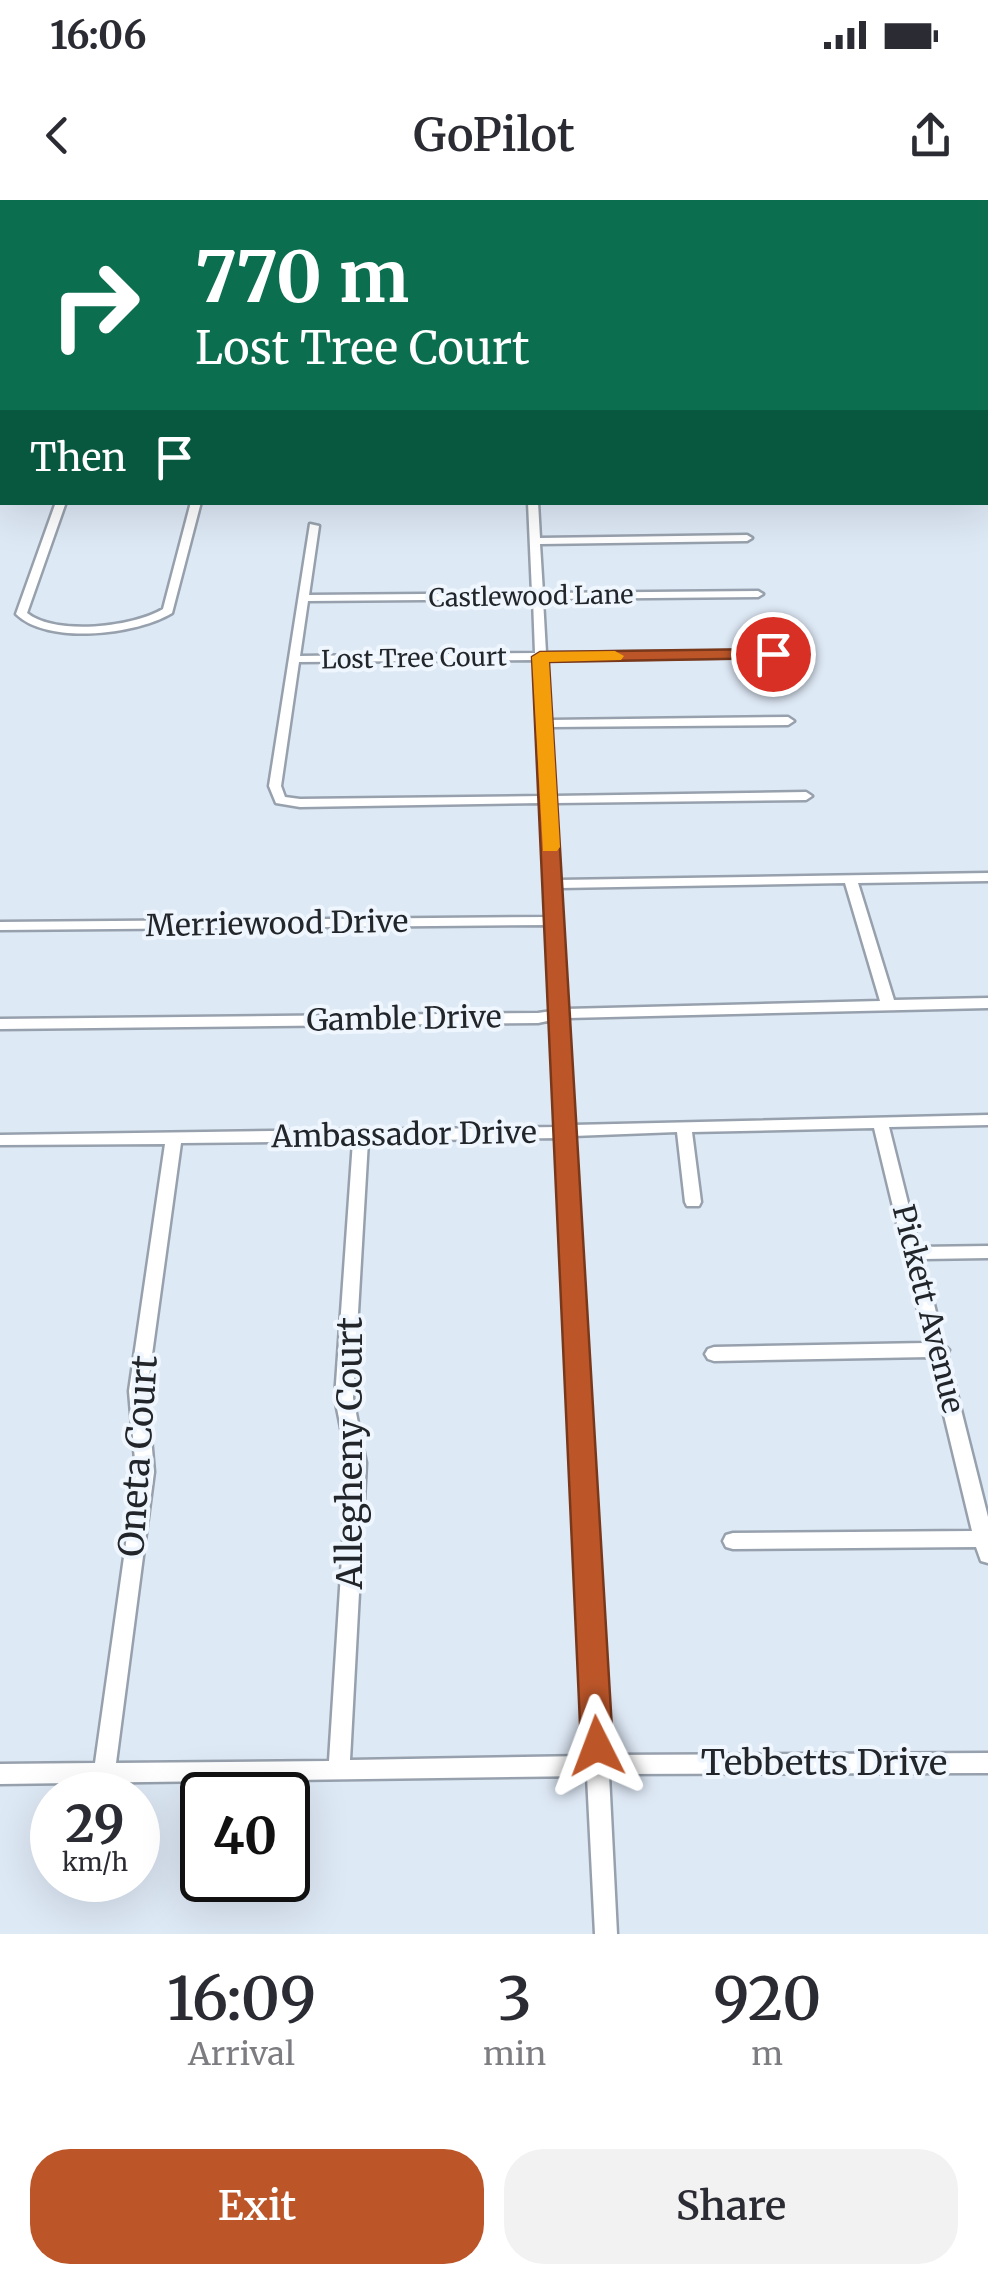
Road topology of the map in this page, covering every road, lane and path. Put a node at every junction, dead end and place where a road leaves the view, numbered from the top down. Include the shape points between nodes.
1 (61, 505) edge
2 (195, 505) edge
3 (532, 505) edge
4 (314, 526) dead end
5 (746, 538) dead end
6 (535, 541) junction
7 (758, 594) dead end
8 (537, 597) junction
9 (303, 598) junction
10 (773, 654) dead end
11 (540, 657) junction
12 (294, 660) junction
13 (788, 720) dead end
14 (544, 724) junction
15 (412, 785) dead end
16 (806, 796) dead end
17 (548, 799) junction
18 (413, 801) junction
19 (988, 877) edge
20 (850, 880) junction
21 (552, 884) junction
22 (554, 921) junction
23 (0, 926) edge
24 (988, 1003) edge
25 (889, 1006) junction
26 (559, 1014) junction
27 (0, 1024) edge
28 (988, 1120) edge
29 (880, 1122) junction
30 (684, 1127) junction
31 (566, 1132) junction
32 (361, 1136) junction
33 (174, 1138) junction
34 (0, 1140) edge
35 (692, 1202) dead end
36 (988, 1252) edge
37 (915, 1253) junction
38 (940, 1350) junction
39 (714, 1354) dead end
40 (733, 1541) dead end
41 (986, 1547) edge
42 (988, 1763) edge
43 (598, 1765) junction
44 (339, 1770) junction
45 (104, 1772) edge
46 (160, 1773) edge
47 (0, 1774) edge
48 (30, 1774) edge
49 (606, 1934) edge

1 - 2 street via 21,614 39,626 89,628 131,627 168,611
3 - 6 street
4 - 9 street
5 - 6 street
6 - 8 street
7 - 8 street, Castlewood Lane
8 - 9 street, Castlewood Lane
8 - 11 street
9 - 12 street
10 - 11 street, Lost Tree Court
11 - 12 street, Lost Tree Court
11 - 14 street
12 - 18 street via 275,786 280,800
13 - 14 street
14 - 17 street
15 - 18 street
16 - 17 street
17 - 18 street
17 - 21 street
19 - 20 street
20 - 21 street
20 - 25 street
21 - 22 street
22 - 23 street, Merriewood Drive
22 - 26 street
24 - 25 street, Gamble Drive
25 - 26 street, Gamble Drive
26 - 27 street, Gamble Drive
26 - 31 street
28 - 29 street, Ambassador Drive
29 - 30 street, Ambassador Drive
29 - 37 street, Pickett Avenue
30 - 31 street, Ambassador Drive
30 - 35 street
31 - 32 street, Ambassador Drive
31 - 43 street
32 - 33 street, Ambassador Drive
32 - 44 street, Allegheny Court via 344,1398 357,1464
33 - 34 street, Ambassador Drive
33 - 45 street, Oneta Court via 138,1391 145,1472
36 - 37 street
37 - 38 street, Pickett Avenue
38 - 39 street
38 - 41 street, Pickett Avenue
40 - 41 street
42 - 43 street, Tebbetts Drive
43 - 44 street, Tebbetts Drive
43 - 49 street
44 - 46 street, Tebbetts Drive
47 - 48 street, Tebbetts Drive

